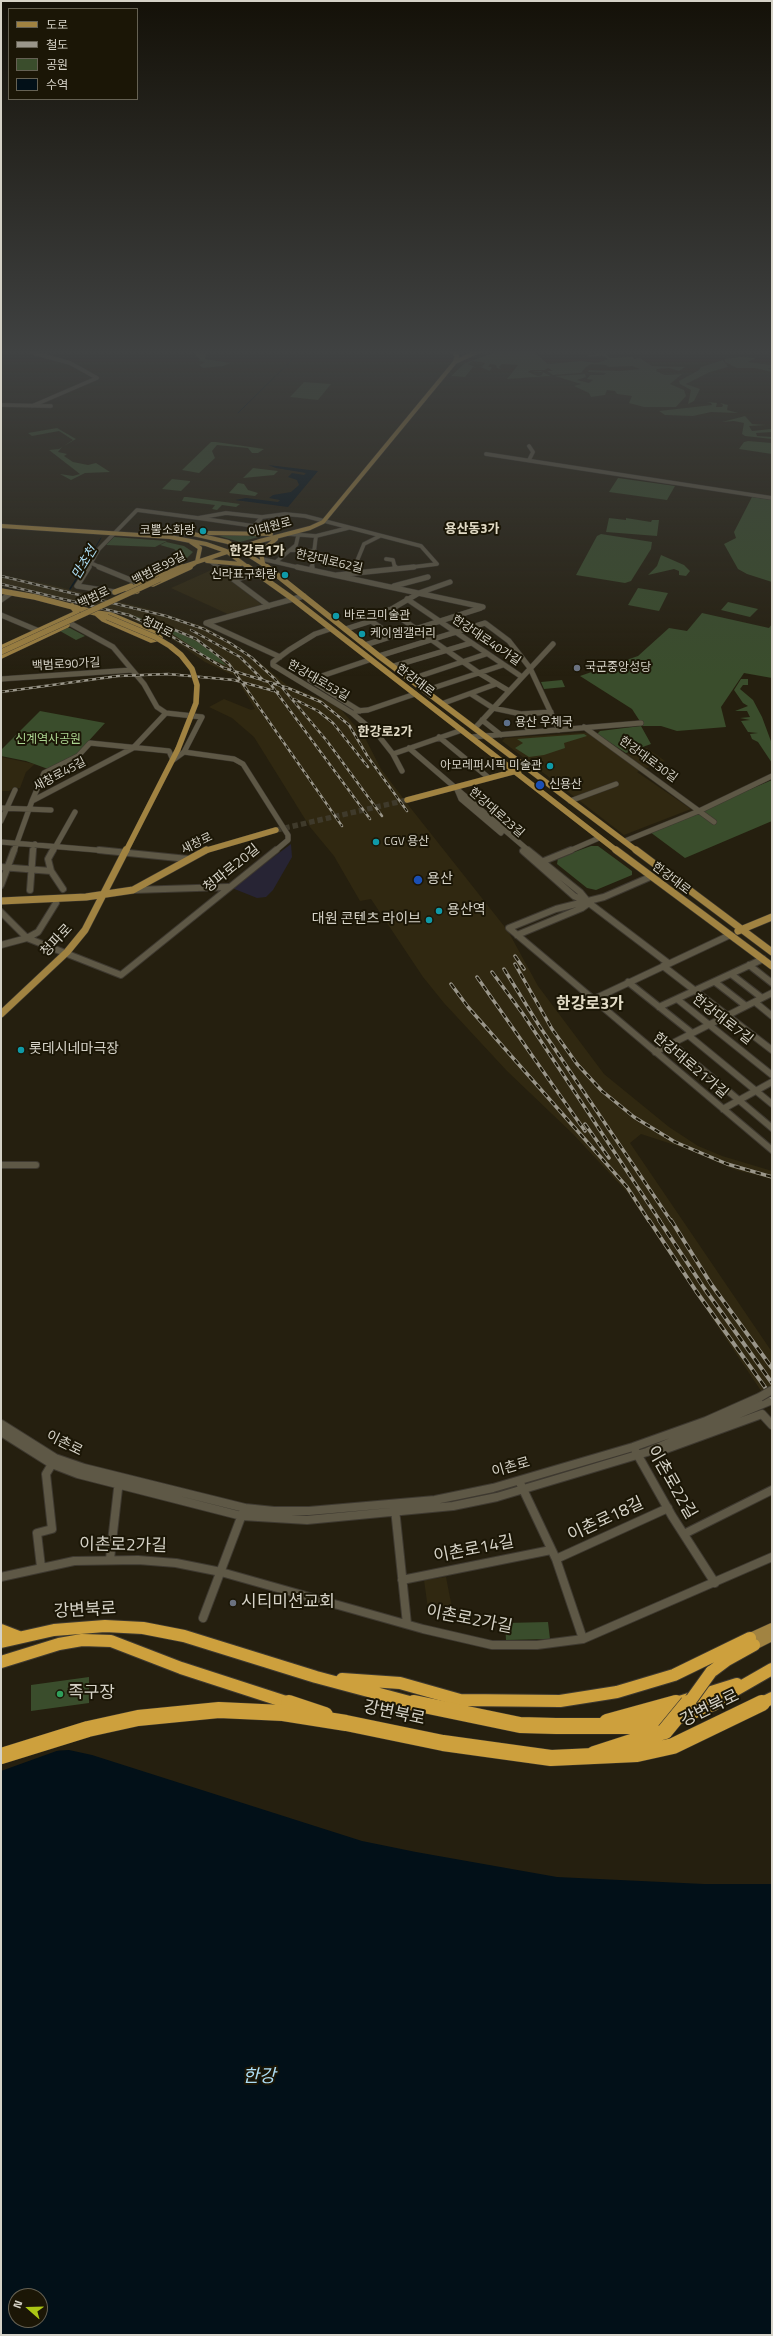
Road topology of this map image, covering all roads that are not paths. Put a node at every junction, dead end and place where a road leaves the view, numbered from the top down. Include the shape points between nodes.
1 (375, 459) edge
2 (522, 459) edge
3 (529, 460) joint
4 (772, 498) edge
5 (198, 518) junction
6 (262, 518) junction
7 (1, 522) edge
8 (323, 522) junction
9 (1, 526) edge
10 (348, 528) junction
11 (116, 531) junction
12 (189, 533) junction
13 (288, 534) junction
14 (282, 535) junction
15 (298, 536) junction
16 (316, 536) junction
17 (380, 536) junction
18 (187, 539) junction
19 (239, 547) junction
20 (290, 550) junction
21 (226, 551) junction
22 (315, 551) junction
23 (386, 559) dead end
24 (358, 560) dead end
25 (197, 561) junction
26 (210, 561) junction
27 (262, 561) junction
28 (277, 561) junction
29 (91, 564) junction
30 (243, 564) junction
31 (395, 568) junction
32 (312, 569) junction
33 (256, 574) junction
34 (337, 575) junction
35 (428, 577) dead end
36 (236, 579) junction
37 (450, 582) dead end
38 (140, 583) junction
39 (149, 586) junction
40 (392, 586) junction
41 (130, 589) junction
42 (1, 591) edge
43 (11, 592) junction
44 (115, 592) joint
45 (418, 592) junction
46 (304, 596) junction
47 (293, 599) junction
48 (407, 599) junction
49 (1, 600) edge
50 (72, 606) junction
51 (269, 606) junction
52 (389, 610) junction
53 (95, 613) junction
54 (1, 615) edge
55 (64, 620) junction
56 (371, 621) junction
57 (439, 621) junction
58 (71, 623) junction
59 (416, 628) junction
60 (330, 629) junction
61 (346, 629) junction
62 (39, 631) junction
63 (454, 632) junction
64 (393, 636) junction
65 (430, 639) junction
66 (471, 643) junction
67 (365, 644) junction
68 (553, 644) dead end
69 (2, 648) edge
70 (447, 651) junction
71 (486, 654) junction
72 (1, 656) edge
73 (379, 656) junction
74 (280, 657) junction
75 (369, 660) junction
76 (463, 662) junction
77 (503, 665) junction
78 (394, 666) junction
79 (530, 668) junction
80 (132, 670) junction
81 (479, 673) junction
82 (522, 677) junction
83 (1, 679) edge
84 (411, 679) junction
85 (496, 684) junction
86 (427, 690) junction
87 (509, 691) junction
88 (415, 694) junction
89 (471, 694) junction
90 (444, 703) junction
91 (493, 708) junction
92 (360, 711) junction
93 (352, 712) junction
94 (551, 712) junction
95 (166, 713) junction
96 (521, 714) junction
97 (482, 720) junction
98 (641, 723) dead end
99 (475, 728) junction
100 (584, 728) junction
101 (462, 730) junction
102 (559, 730) junction
103 (529, 732) junction
104 (501, 735) junction
105 (486, 736) junction
106 (439, 737) junction
107 (472, 738) junction
108 (133, 748) junction
109 (409, 748) junction
110 (181, 750) junction
111 (393, 754) junction
112 (173, 760) junction
113 (526, 768) junction
114 (402, 771) dead end
115 (516, 771) junction
116 (772, 776) edge
117 (489, 778) junction
118 (616, 784) dead end
119 (456, 787) junction
120 (15, 790) dead end
121 (406, 800) tunnel mouth
122 (32, 801) junction
123 (570, 801) junction
124 (4, 808) edge
125 (29, 809) junction
126 (51, 810) dead end
127 (699, 811) junction
128 (75, 812) dead end
129 (1, 821) edge
130 (714, 822) dead end
131 (276, 830) tunnel mouth
132 (599, 838) junction
133 (625, 841) junction
134 (1, 842) edge
135 (16, 843) junction
136 (35, 844) junction
137 (55, 845) junction
138 (126, 852) junction
139 (188, 860) junction
140 (539, 862) junction
141 (4, 867) edge
142 (32, 868) junction
143 (51, 871) junction
144 (650, 877) junction
145 (1, 885) edge
146 (228, 887) junction
147 (63, 889) dead end
148 (30, 890) dead end
149 (133, 890) junction
150 (103, 894) junction
151 (1, 901) edge
152 (56, 903) dead end
153 (588, 903) junction
154 (1, 912) edge
155 (769, 920) edge
156 (741, 930) junction
157 (517, 935) junction
158 (730, 935) junction
159 (27, 938) junction
160 (1, 945) edge
161 (765, 947) junction
162 (67, 952) junction
163 (772, 952) edge
164 (763, 959) junction
165 (666, 965) junction
166 (749, 966) junction
167 (772, 966) edge
168 (731, 974) junction
169 (628, 982) junction
170 (715, 982) junction
171 (772, 983) edge
172 (697, 991) junction
173 (772, 993) edge
174 (762, 998) junction
175 (594, 999) junction
176 (677, 999) junction
177 (755, 1002) junction
178 (746, 1006) junction
179 (659, 1007) junction
180 (1, 1014) edge
181 (728, 1015) junction
182 (772, 1016) edge
183 (709, 1025) junction
184 (690, 1034) junction
185 (671, 1043) junction
186 (772, 1050) edge
187 (654, 1052) junction
188 (772, 1075) edge
189 (772, 1082) edge
190 (756, 1090) junction
191 (738, 1100) junction
192 (772, 1104) edge
193 (723, 1109) junction
194 (772, 1128) edge
195 (772, 1150) edge
196 (1, 1165) edge
197 (36, 1165) dead end
198 (772, 1390) edge
199 (769, 1402) edge
200 (772, 1425) edge
201 (1, 1431) edge
202 (635, 1451) junction
203 (647, 1452) junction
204 (52, 1464) junction
205 (118, 1481) junction
206 (521, 1485) junction
207 (772, 1490) edge
208 (395, 1508) junction
209 (668, 1508) junction
210 (243, 1512) junction
211 (684, 1534) junction
212 (551, 1550) junction
213 (772, 1556) edge
214 (110, 1559) junction
215 (556, 1559) junction
216 (41, 1568) junction
217 (221, 1572) junction
218 (1, 1577) edge
219 (402, 1580) junction
220 (715, 1583) junction
221 (203, 1618) dead end
222 (407, 1624) junction
223 (772, 1628) edge
224 (1, 1630) edge
225 (772, 1636) edge
226 (19, 1637) junction
227 (583, 1639) junction
228 (752, 1641) junction
229 (1, 1642) edge
230 (1, 1662) edge
231 (772, 1669) edge
232 (316, 1677) junction
233 (772, 1698) edge
234 (346, 1723) junction
235 (1, 1756) edge
236 (586, 1757) junction

1 - 8 main road, 이태원로
2 - 3 street
3 - 4 street
5 - 6 street via 226,513
5 - 6 street via 254,526
5 - 11 street via 137,510
6 - 8 street via 285,514
7 - 11 main road, 한강대로
8 - 10 street
8 - 13 main road, 이태원로
9 - 11 main road, 한강대로
10 - 16 street
10 - 17 street
11 - 12 main road, 한강대로
11 - 18 main road, 한강대로
11 - 29 street via 99,549
12 - 14 main road
12 - 19 main road, 한강대로
13 - 14 main road, 이태원로
13 - 15 street
14 - 19 main road, 이태원로
14 - 27 main road via 263,550
15 - 16 street
15 - 20 street via 296,545
16 - 22 street
17 - 24 street via 364,544
17 - 31 street via 421,546 437,564
18 - 21 main road, 한강대로
18 - 25 main road via 200,548
19 - 21 main road, 이태원로
19 - 27 main road, 한강대로
20 - 22 street
20 - 28 street
21 - 25 main road, 백범로
21 - 30 main road, 한강대로
22 - 32 street
23 - 31 street via 393,560
25 - 26 main road
25 - 38 main road, 백범로99길
25 - 39 main road, 백범로99길 via 186,569
25 - 69 main road, 백범로, bridge
26 - 30 main road
26 - 36 street
27 - 28 street, 한강대로62길
27 - 46 main road, 한강대로
28 - 32 street, 한강대로62길
29 - 38 street
29 - 44 street via 77,586
30 - 33 main road, 한강대로
31 - 34 street
32 - 34 street, 한강대로62길
33 - 36 street
33 - 47 main road, 한강대로
34 - 40 street, 한강대로62길
35 - 40 street, 한강대로62길
36 - 51 street
37 - 45 street
38 - 39 main road
38 - 41 main road, 백범로99길
39 - 41 main road, 백범로99길 via 135,592
40 - 45 street, 한강대로62길
41 - 44 main road
42 - 43 main road, 청파로
43 - 49 street
43 - 50 main road, 청파로
45 - 48 street
45 - 57 street, 한강대로62길 via 483,607
46 - 47 street
46 - 61 main road, 한강대로
47 - 51 street
47 - 60 main road, 한강대로
48 - 52 street
48 - 57 street, 한강대로40가길
50 - 53 main road, 청파로
50 - 55 main road via 77,613
51 - 74 street via 206,623
52 - 56 street
52 - 59 street
53 - 53 main road via 151,640 160,638 111,615
53 - 58 main road
53 - 110 main road, 청파로, bridge via 155,637 181,654 192,669 197,685 196,703
54 - 62 street
55 - 58 street
55 - 62 main road
56 - 61 street
56 - 64 street
57 - 59 street
57 - 63 street, 한강대로40가길
58 - 72 main road
58 - 80 street via 113,647
59 - 64 street
59 - 65 street
60 - 74 street, 한강대로53길 via 315,634
60 - 75 main road, 한강대로
61 - 67 main road, 한강대로
62 - 69 main road
63 - 65 street
63 - 66 street, 한강대로40가길
63 - 79 street via 485,623 509,641
64 - 67 street
65 - 70 street
65 - 73 street
66 - 70 street
66 - 71 street, 한강대로40가길
67 - 73 main road, 한강대로
68 - 79 street
70 - 76 street
70 - 78 street
71 - 76 street
71 - 77 street, 한강대로40가길
73 - 78 main road, 한강대로
74 - 93 street, 한강대로53길 via 273,665
75 - 88 main road, 한강대로
75 - 92 street via 310,680
76 - 81 street
76 - 84 street
77 - 81 street
77 - 82 street, 한강대로40가길
78 - 84 main road, 한강대로
79 - 82 street
79 - 94 street
80 - 83 street, 백범로90가길
80 - 95 street via 144,684 157,707
81 - 85 street
81 - 86 street
82 - 87 street
84 - 86 main road, 한강대로
85 - 87 street
85 - 89 street
86 - 90 main road, 한강대로
87 - 91 street
88 - 92 street
88 - 101 main road, 한강대로
89 - 90 street
89 - 91 street
90 - 99 main road, 한강대로
91 - 96 street
91 - 97 street
92 - 93 street
93 - 111 street via 378,735
94 - 96 street
94 - 102 street
95 - 108 street
95 - 110 street via 202,717
96 - 103 street
97 - 99 street
97 - 104 street
98 - 100 street
99 - 105 main road, 한강대로
100 - 102 street
100 - 127 street, 한강대로30길
101 - 106 street
101 - 107 main road, 한강대로
102 - 103 street
103 - 104 street
104 - 105 street
105 - 107 street
105 - 113 main road, 한강대로
106 - 109 street
106 - 117 street
107 - 115 main road, 한강대로
108 - 112 street via 169,751
108 - 122 street, 새창로45길
108 - 122 street via 90,743 78,756 44,773
109 - 111 street
109 - 119 street
110 - 112 main road, 청파로
110 - 146 street, 청파로20길 via 234,759 243,764 288,835 288,840
111 - 114 street
112 - 138 main road, 청파로
113 - 115 main road
113 - 123 main road, 한강대로
115 - 117 main road
115 - 132 main road, 한강대로
116 - 127 street
117 - 119 main road
118 - 123 street
119 - 121 main road
119 - 140 street, 한강대로23길 via 461,799
120 - 124 street
122 - 125 street, 새창로45길
123 - 133 main road, 한강대로
124 - 125 street
124 - 129 street
125 - 126 street
125 - 135 street, 새창로45길
127 - 130 street, 한강대로30길
127 - 133 street
128 - 137 street
131 - 139 main road, 새창로 via 219,845
132 - 140 street
132 - 144 main road, 한강대로
133 - 156 main road, 한강대로
134 - 135 street
135 - 136 street
135 - 141 street, 새창로45길
136 - 137 street
136 - 142 street
137 - 138 street
137 - 143 street via 48,859
138 - 139 street
138 - 150 main road, 청파로
139 - 149 main road, 새창로
140 - 153 street, 한강대로23길 via 574,896
141 - 142 street
141 - 145 street, 새창로45길
142 - 143 street
142 - 148 street
143 - 147 street
144 - 153 street
144 - 158 main road, 한강대로
146 - 149 street, 새창로
146 - 162 street, 청파로20길 via 121,975
149 - 150 main road, 새창로
150 - 151 main road, 새창로
150 - 162 main road, 청파로 via 85,930
152 - 159 street via 38,932
153 - 157 street via 582,908
153 - 157 street via 556,909 509,928
153 - 165 street, 한강대로23길
154 - 159 street
155 - 156 main road
155 - 161 main road via 756,932
156 - 158 main road
156 - 161 main road, 한강대로
157 - 175 street, 한강대로21가길
158 - 164 main road, 한강대로
158 - 165 street
159 - 160 street
159 - 162 street
161 - 163 main road, 한강대로
162 - 180 main road, 청파로
164 - 166 street
164 - 167 main road, 한강대로
165 - 169 street
165 - 172 street, 한강대로23길
166 - 168 street
166 - 171 street
168 - 170 street
168 - 174 street
169 - 175 street
169 - 179 street
170 - 172 street
170 - 178 street
172 - 176 street
172 - 181 street, 한강대로7길
173 - 174 street
174 - 177 street
175 - 187 street, 한강대로21가길
176 - 179 street
176 - 183 street, 한강대로7길
177 - 178 street
177 - 182 street
178 - 181 street
179 - 184 street
181 - 183 street
181 - 186 street, 한강대로7길
183 - 184 street
183 - 188 street, 한강대로7길
184 - 185 street
184 - 190 street
185 - 187 street
185 - 191 street
187 - 193 street, 한강대로21가길
189 - 190 street
190 - 191 street
190 - 192 street
191 - 193 street
191 - 194 street
193 - 195 street, 한강대로21가길
196 - 197 street
198 - 202 street, 이촌로, bridge
199 - 203 street, 이촌로
200 - 203 street, 이촌로 via 762,1414 662,1451
201 - 204 street, 이촌로
201 - 205 street, 이촌로 via 69,1464
202 - 203 street, 이촌로
202 - 206 street, 이촌로
202 - 209 street, 이촌로22길
204 - 205 street, 이촌로 via 78,1474
204 - 216 street, 이촌로 via 46,1474 52,1529 37,1533
205 - 210 street, 이촌로
205 - 214 street
206 - 208 street, 이촌로 via 452,1506
206 - 212 street, 이촌로18길
207 - 211 street, 이촌로22길
208 - 210 street, 이촌로 via 307,1520
208 - 219 street
209 - 211 street, 이촌로22길
209 - 215 street, 이촌로18길
210 - 217 street
211 - 220 street, 이촌로22길
212 - 215 street, 이촌로18길
212 - 219 street, 이촌로14길
213 - 220 street, 이촌로2가길
214 - 216 street, 이촌로2가길 via 74,1561
214 - 217 street, 이촌로2가길 via 176,1564
215 - 227 street, 이촌로18길
216 - 218 street, 이촌로2가길
217 - 221 street
217 - 222 street, 이촌로2가길
219 - 222 street
220 - 227 street, 이촌로2가길
222 - 227 street, 이촌로2가길 via 502,1646 537,1645
223 - 228 main road
224 - 226 highway
225 - 228 main road
226 - 229 highway, 강변북로
226 - 232 highway, 강변북로 via 54,1630 104,1626 143,1628 184,1636
228 - 232 highway via 674,1675 617,1692 560,1701 460,1700 400,1683
228 - 236 highway, bridge via 711,1672 677,1719 665,1731
230 - 234 highway via 59,1644 99,1640 129,1647 181,1668
231 - 232 highway, 강변북로 via 705,1708 664,1722 637,1726 520,1725 482,1719
233 - 236 highway, 강변북로 via 673,1746 637,1754
234 - 235 highway, 강변북로 via 282,1713 219,1710 172,1714 88,1730
234 - 236 highway, 강변북로 via 512,1753 551,1758

